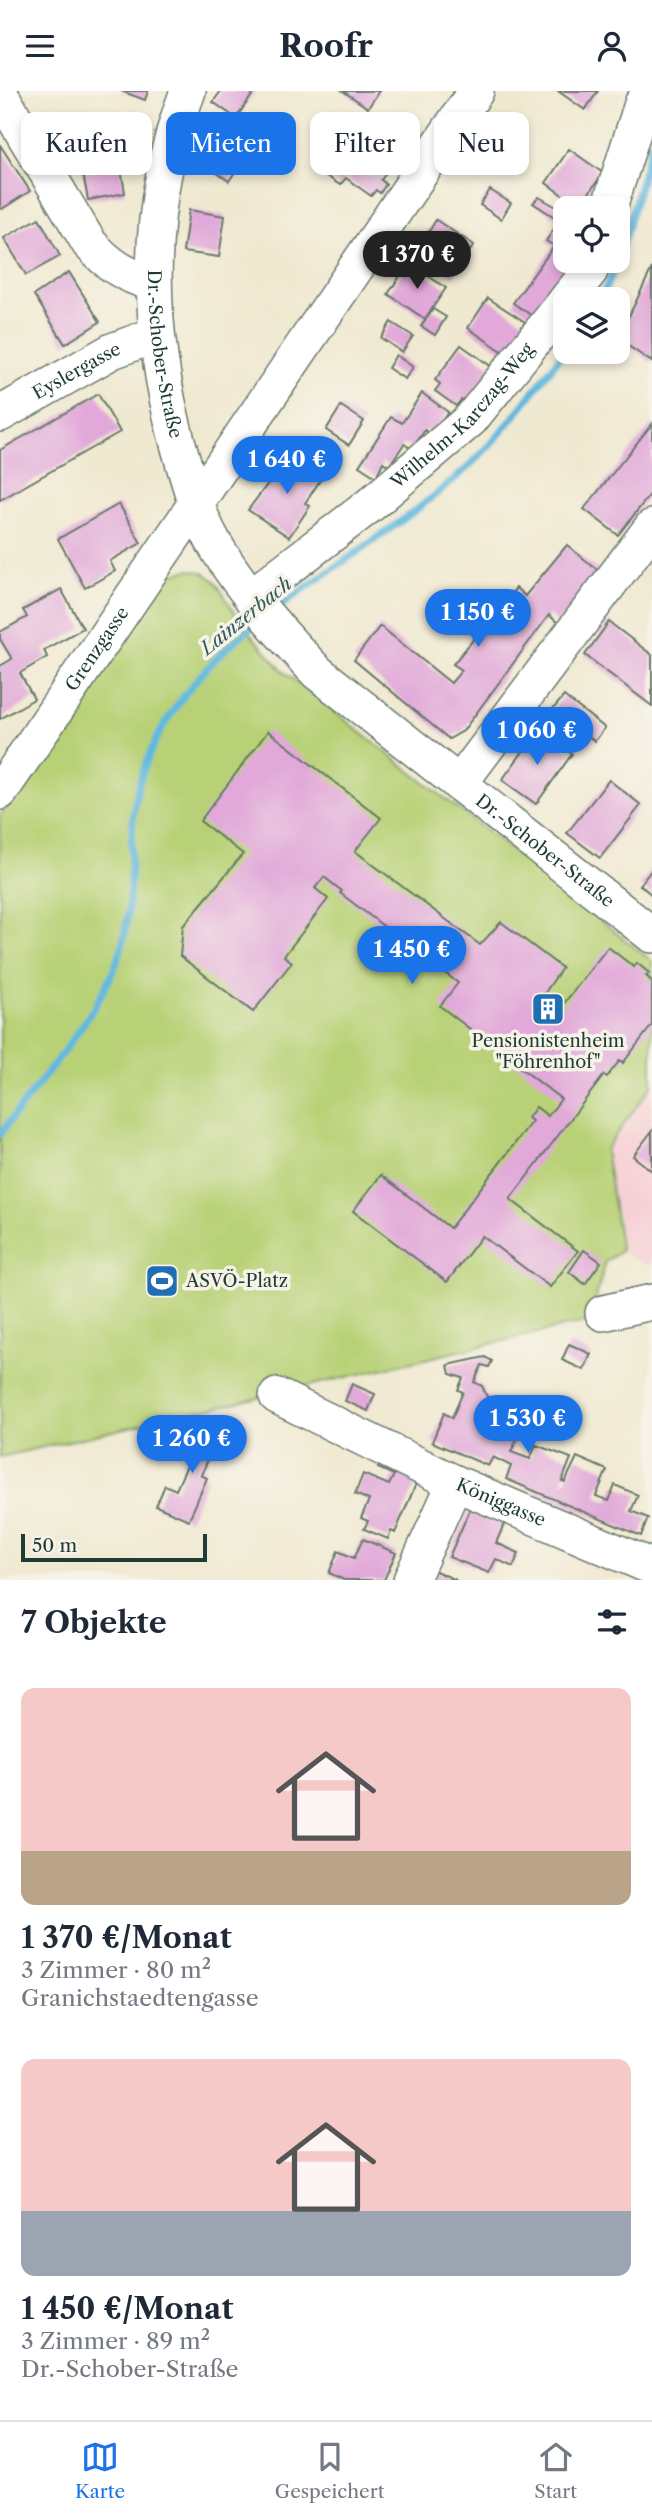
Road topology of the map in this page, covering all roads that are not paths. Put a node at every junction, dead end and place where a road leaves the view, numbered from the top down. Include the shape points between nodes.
1 (188, 91) edge
2 (476, 91) edge
3 (652, 92) edge
4 (0, 94) edge
5 (613, 196) edge
6 (588, 273) edge
7 (152, 283) junction
8 (577, 287) edge
9 (553, 317) edge
10 (155, 335) junction
11 (0, 414) edge
12 (194, 503) junction
13 (652, 527) edge
14 (253, 598) junction
15 (458, 784) junction
16 (0, 792) edge
17 (652, 935) edge
18 (652, 1301) edge
19 (603, 1313) dead end
20 (277, 1396) dead end
21 (456, 1483) junction
22 (652, 1567) edge
23 (411, 1580) edge

1 - 7 street, Dr.-Schober-Straße via 161,182
2 - 12 street, Grenzgasse
3 - 5 street via 642,104
4 - 7 street via 89,243 117,270
6 - 8 street, Wilhelm-Karczag-Weg
7 - 10 street, Dr.-Schober-Straße
9 - 14 street, Wilhelm-Karczag-Weg via 470,419
10 - 11 street, Eyslergasse via 112,351
10 - 12 street, Dr.-Schober-Straße
12 - 14 street, Dr.-Schober-Straße via 219,552
12 - 16 street, Grenzgasse
13 - 15 street
14 - 15 street, Dr.-Schober-Straße via 317,672
15 - 17 street, Dr.-Schober-Straße
18 - 19 street
20 - 21 street, Königgasse
21 - 22 street, Königgasse
21 - 23 street

